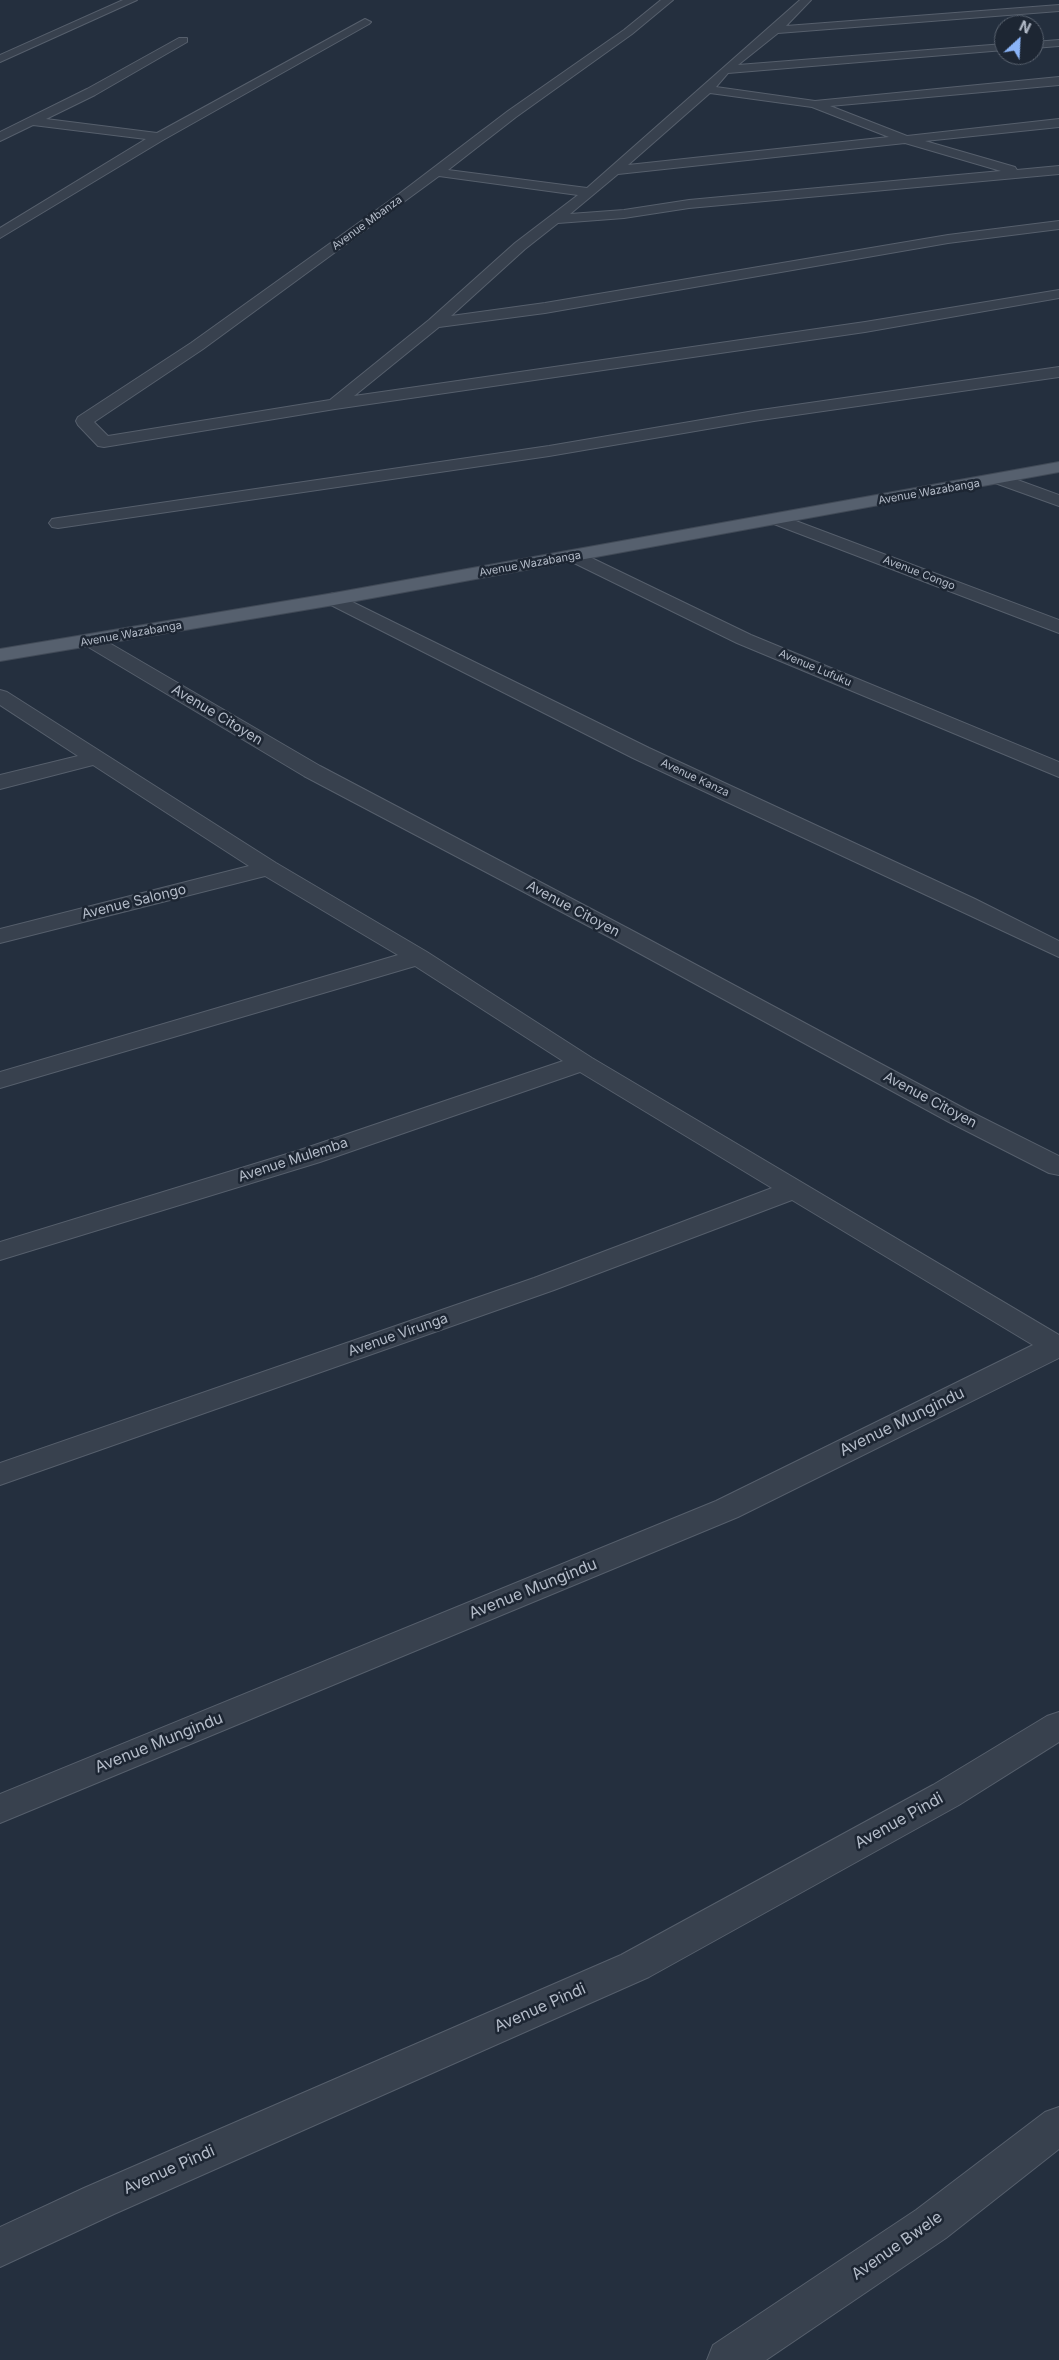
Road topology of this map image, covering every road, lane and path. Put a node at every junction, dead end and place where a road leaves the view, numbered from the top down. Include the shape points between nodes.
1 (132, 0) edge
2 (668, 0) edge
3 (806, 0) edge
4 (1059, 8) edge
5 (365, 22) dead end
6 (775, 30) junction
7 (183, 40) dead end
8 (1059, 43) edge
9 (1044, 44) edge
10 (994, 48) edge
11 (0, 59) edge
12 (725, 70) junction
13 (1059, 81) edge
14 (707, 88) junction
15 (814, 104) junction
16 (8, 118) dead end
17 (31, 121) junction
18 (1059, 123) edge
19 (0, 137) edge
20 (159, 138) junction
21 (904, 138) junction
22 (1059, 170) edge
23 (612, 171) junction
24 (435, 172) junction
25 (1025, 174) junction
26 (1059, 184) edge
27 (590, 192) junction
28 (557, 219) junction
29 (1059, 225) edge
30 (0, 234) edge
31 (1059, 294) edge
32 (434, 323) junction
33 (1059, 372) edge
34 (335, 404) junction
35 (1059, 467) edge
36 (1001, 479) junction
37 (1059, 501) edge
38 (780, 520) junction
39 (58, 523) dead end
40 (575, 556) junction
41 (334, 600) junction
42 (1059, 627) edge
43 (92, 641) junction
44 (0, 654) edge
45 (0, 696) edge
46 (95, 758) junction
47 (1059, 770) edge
48 (0, 782) edge
49 (268, 868) junction
50 (0, 936) edge
51 (1059, 950) edge
52 (418, 957) junction
53 (583, 1063) junction
54 (0, 1080) edge
55 (1059, 1167) edge
56 (793, 1190) junction
57 (0, 1251) edge
58 (1057, 1347) edge
59 (0, 1474) edge
60 (1059, 1725) edge
61 (0, 1809) edge
62 (1059, 2126) edge
63 (0, 2248) edge
64 (729, 2360) edge

1 - 11 street
2 - 24 street, Avenue Mbanza
3 - 6 street
4 - 6 street
5 - 20 street
6 - 12 street
7 - 17 street via 91,92
8 - 9 street
10 - 12 street
12 - 14 street
13 - 15 street
14 - 15 street
14 - 23 street
15 - 21 street
16 - 17 street
17 - 19 street
17 - 20 street
18 - 21 street
20 - 30 street
21 - 23 street
21 - 25 street
22 - 25 street
23 - 27 street
24 - 27 street
24 - 34 street, Avenue Mbanza via 197,346 84,421 104,442
25 - 26 street
25 - 28 street
27 - 28 street
28 - 32 street via 520,246
29 - 32 street via 948,239 545,308
31 - 34 street via 865,327
32 - 34 street
33 - 39 street
35 - 36 main road, Avenue Wazabanga
36 - 37 street
36 - 38 main road, Avenue Wazabanga
38 - 40 main road, Avenue Wazabanga
38 - 42 street, Avenue Congo
40 - 41 main road, Avenue Wazabanga
40 - 47 street, Avenue Lufuku via 744,639
41 - 43 main road, Avenue Wazabanga
41 - 51 street, Avenue Kanza via 641,753
43 - 44 main road, Avenue Wazabanga
43 - 55 street, Avenue Citoyen via 312,771
45 - 46 street
46 - 48 street
46 - 49 street
49 - 50 street, Avenue Salongo
49 - 52 street
52 - 53 street
52 - 54 street
53 - 56 street
53 - 57 street, Avenue Mulemba via 310,1156
56 - 58 street
56 - 59 street, Avenue Virunga via 534,1288
58 - 61 street, Avenue Mungindu via 727,1509
60 - 63 street, Avenue Pindi via 946,1796 635,1966 108,2197
62 - 64 street, Avenue Bwele via 931,2224

